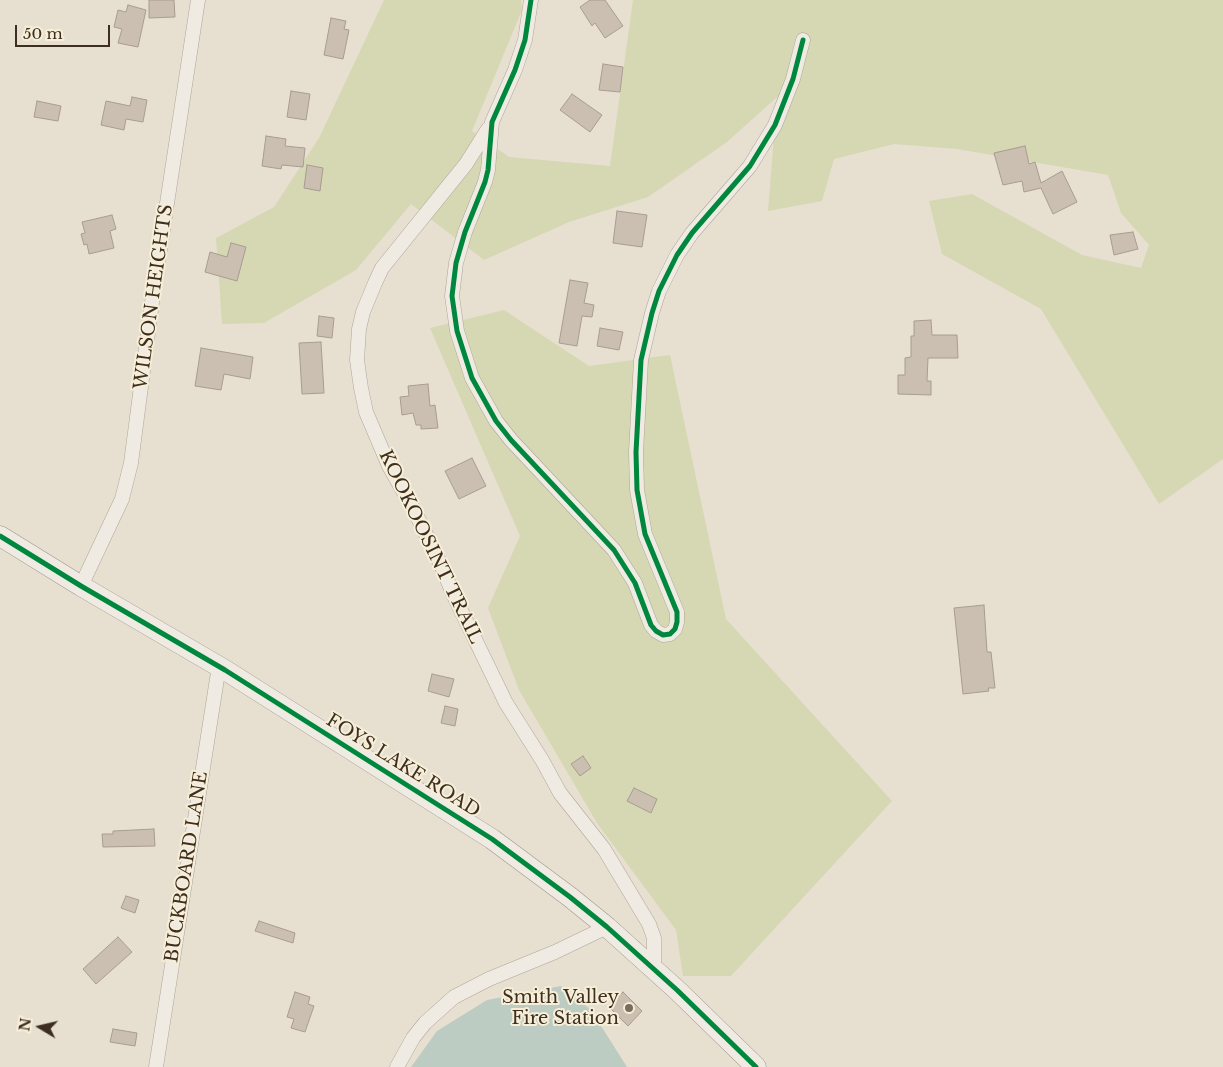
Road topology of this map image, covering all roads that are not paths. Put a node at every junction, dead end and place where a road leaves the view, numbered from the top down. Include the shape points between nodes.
1 (198, 0) edge
2 (530, 0) edge
3 (803, 40) dead end
4 (492, 122) junction
5 (0, 536) edge
6 (81, 586) junction
7 (219, 666) junction
8 (607, 927) junction
9 (654, 968) junction
10 (156, 1067) edge
11 (397, 1067) edge
12 (756, 1067) edge

1 - 6 street, WILSON HEIGHTS via 131,463 122,499
2 - 4 street, KOOKOOSINT TRAIL via 525,40
3 - 4 street, KOOKOOSINT TRAIL via 775,125 750,166 692,233 670,267 652,313 641,360 636,452 638,490 645,534 677,612 675,629 670,634 656,631 635,583 614,550 496,421 476,385 464,354 453,308 452,284 465,232 486,176
4 - 9 street, KOOKOOSINT TRAIL via 466,164 382,268 359,328 357,360 360,388 368,418 390,466 506,703 560,793 604,849 649,924 654,938
5 - 6 street, FOYS LAKE ROAD
6 - 7 street, FOYS LAKE ROAD
7 - 8 street, FOYS LAKE ROAD via 483,834
7 - 10 street, BUCKBOARD LANE
8 - 9 street, FOYS LAKE ROAD
8 - 11 street via 489,978 454,997 425,1022
9 - 12 street, FOYS LAKE ROAD

